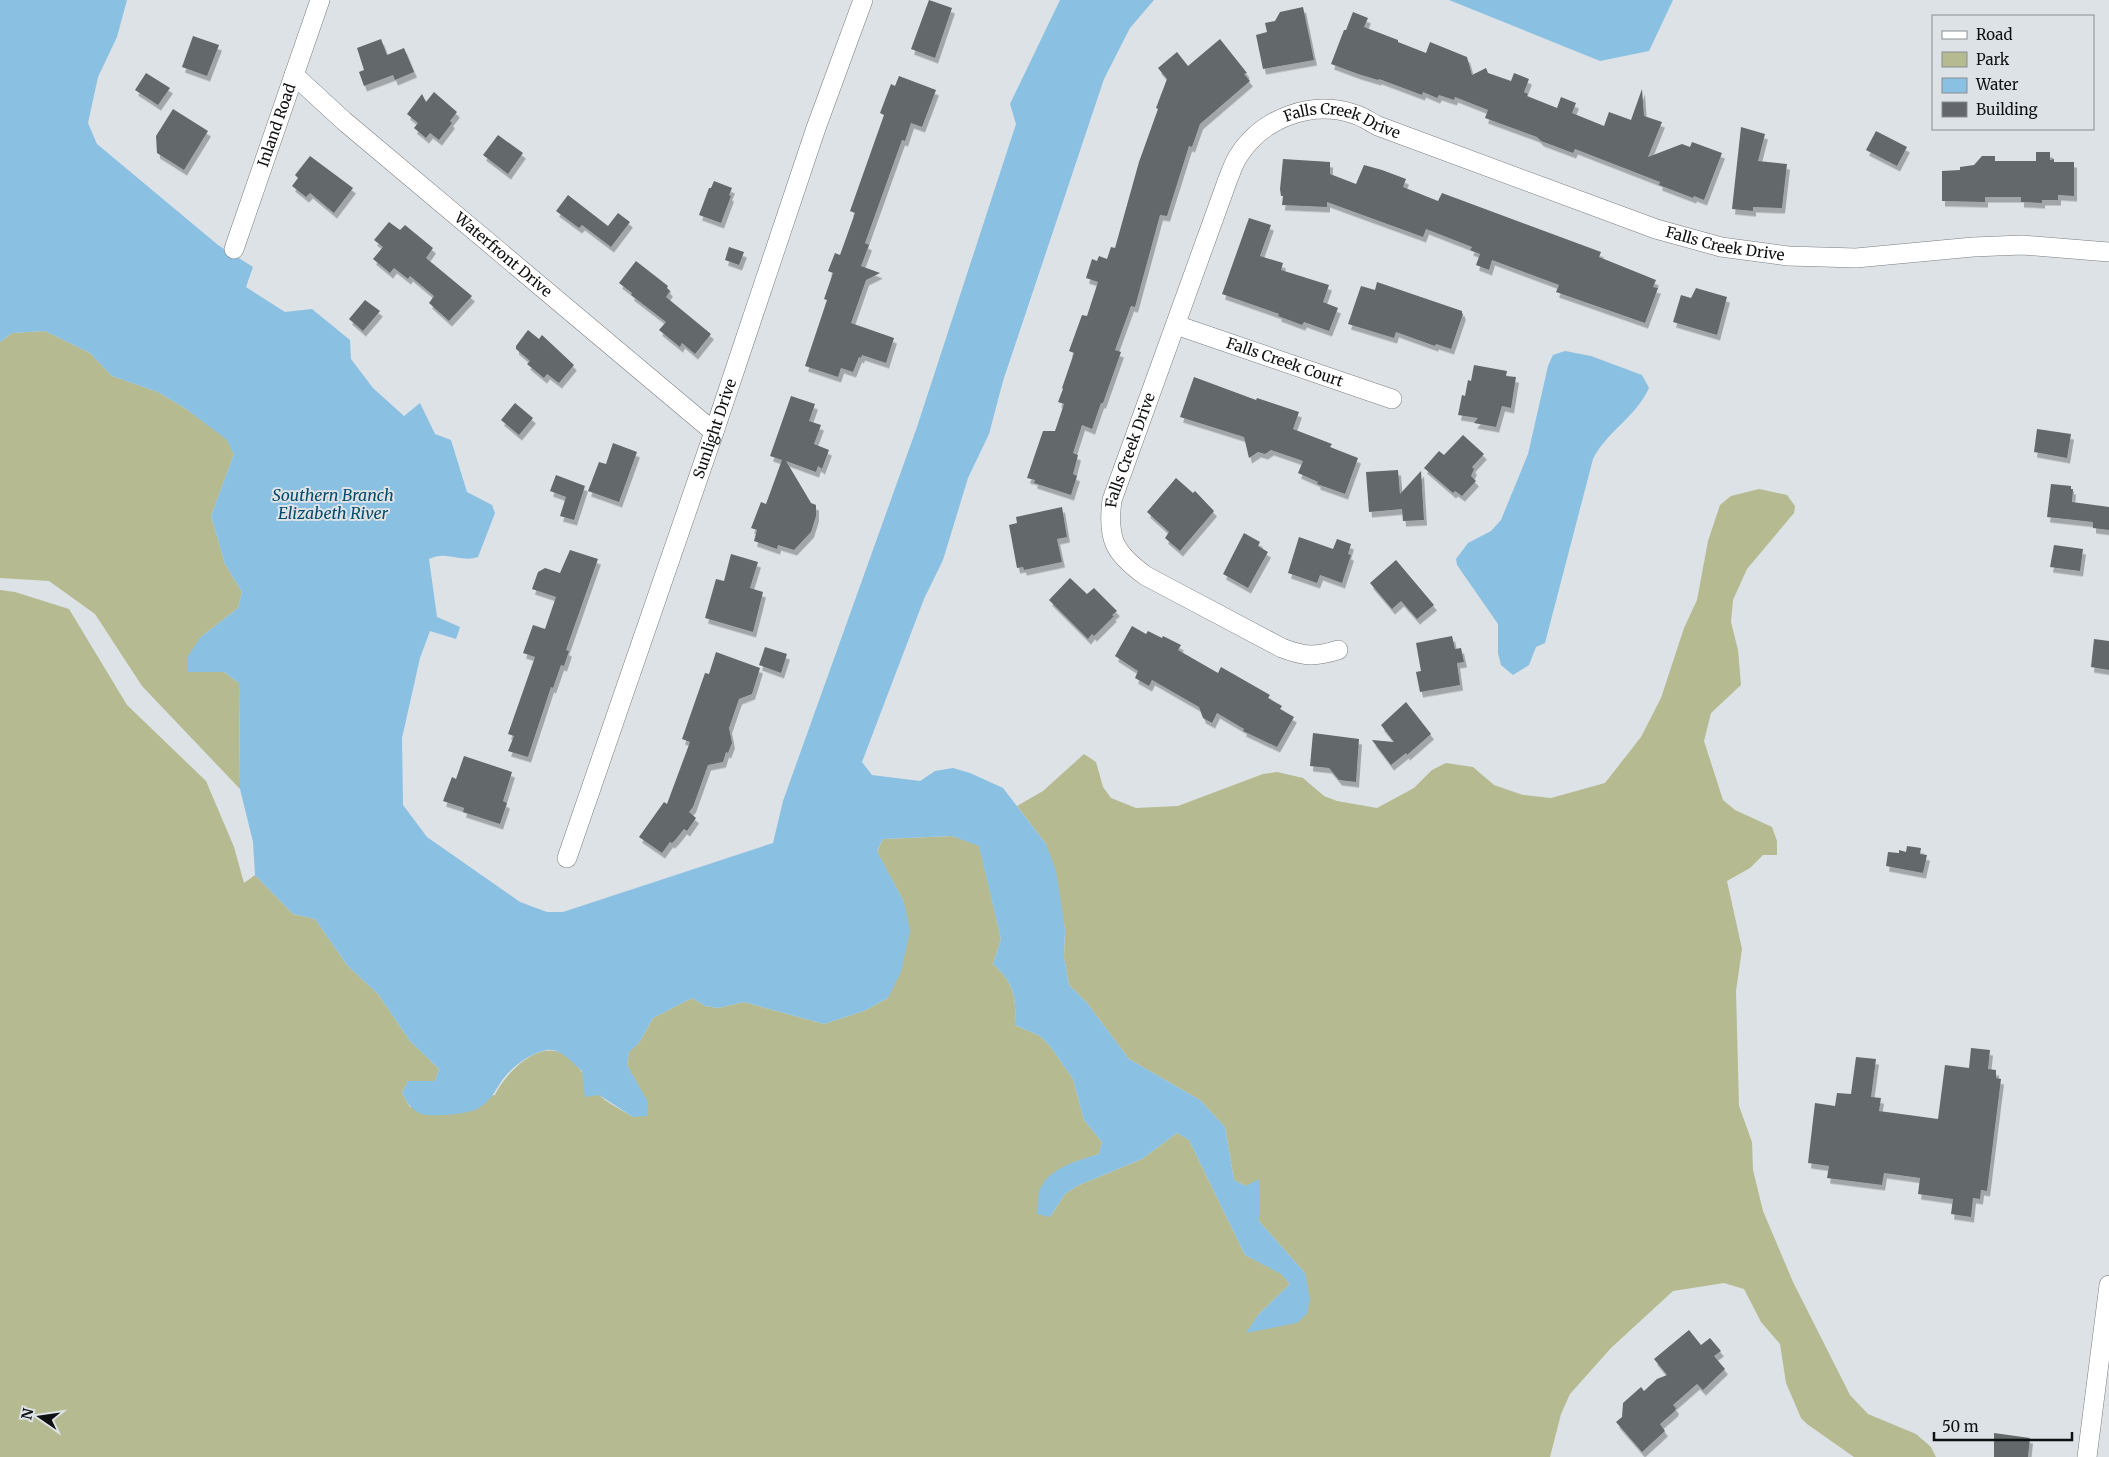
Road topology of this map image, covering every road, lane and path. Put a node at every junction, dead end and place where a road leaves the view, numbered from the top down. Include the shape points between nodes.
1 (320, 0) edge
2 (863, 0) edge
3 (294, 75) junction
4 (234, 249) dead end
5 (2109, 252) edge
6 (1176, 325) junction
7 (1392, 399) dead end
8 (714, 432) junction
9 (1338, 650) dead end
10 (567, 858) dead end
11 (2109, 1285) edge
12 (2088, 1457) edge

1 - 3 street, Inland Road
2 - 8 street, Sunlight Drive via 813,137
3 - 4 street, Inland Road
3 - 8 street, Waterfront Drive via 344,121
5 - 6 street, Falls Creek Drive via 2022,245 1856,258 1788,256 1721,247 1656,229 1378,126 1354,114 1328,109 1302,111 1277,120 1239,155
6 - 7 street, Falls Creek Court
6 - 9 street, Falls Creek Drive via 1112,500 1109,523 1114,545 1128,563 1146,576 1282,648 1299,655 1318,656
8 - 10 street, Sunlight Drive
11 - 12 street

